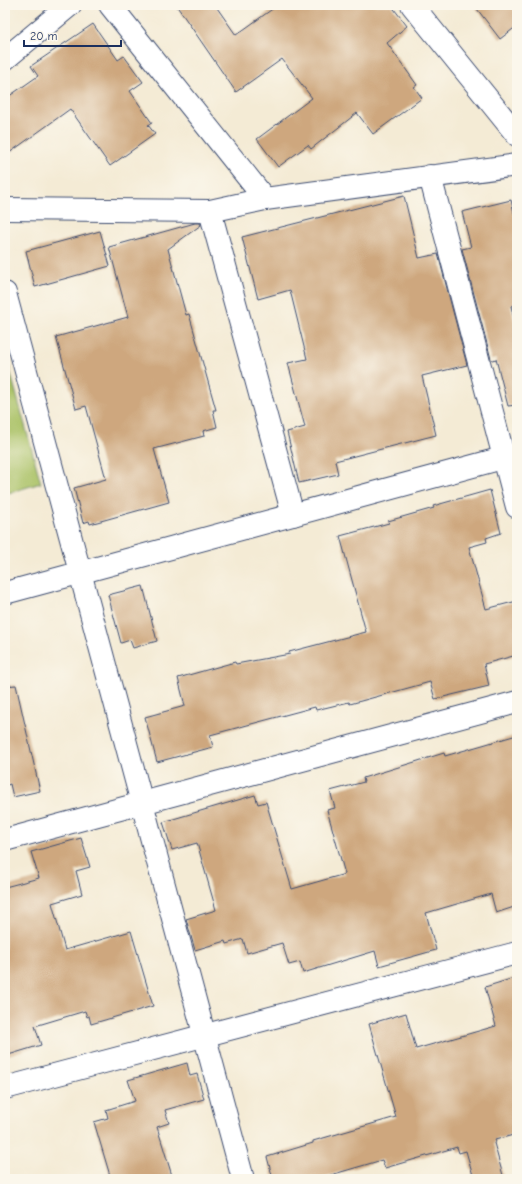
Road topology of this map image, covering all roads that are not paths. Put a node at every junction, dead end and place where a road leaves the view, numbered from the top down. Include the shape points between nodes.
1 (70, 5) edge
2 (110, 5) edge
3 (412, 5) edge
4 (5, 59) edge
5 (517, 135) edge
6 (517, 165) edge
7 (430, 176) junction
8 (265, 199) junction
9 (5, 209) edge
10 (210, 211) junction
11 (5, 293) edge
12 (510, 455) edge
13 (517, 507) edge
14 (293, 514) junction
15 (80, 572) junction
16 (5, 593) edge
17 (517, 702) edge
18 (142, 803) junction
19 (5, 840) edge
20 (517, 953) edge
21 (205, 1035) junction
22 (5, 1088) edge
23 (243, 1179) edge

1 - 4 street
2 - 8 street
3 - 5 street
6 - 7 street
7 - 8 street
7 - 12 street
8 - 10 street
9 - 10 street
10 - 14 street
11 - 15 street
12 - 13 street
12 - 14 street
14 - 15 street
15 - 16 street
15 - 18 street
17 - 18 street
18 - 19 street
18 - 21 street
20 - 21 street
21 - 22 street
21 - 23 street

